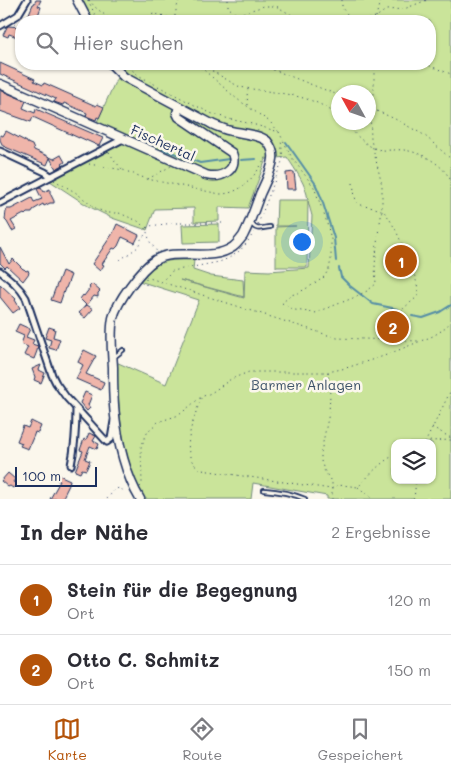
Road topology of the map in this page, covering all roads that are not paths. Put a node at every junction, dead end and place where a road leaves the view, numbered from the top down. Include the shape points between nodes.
1 (27, 0) edge
2 (77, 0) edge
3 (16, 15) edge
4 (85, 15) edge
5 (15, 16) edge
6 (0, 26) edge
7 (117, 70) edge
8 (0, 84) edge
9 (179, 107) junction
10 (123, 139) junction
11 (0, 151) edge
12 (50, 176) junction
13 (0, 203) edge
14 (248, 218) junction
15 (270, 227) dead end
16 (0, 271) edge
17 (123, 350) dead end
18 (112, 358) junction
19 (76, 409) junction
20 (115, 416) junction
21 (71, 465) dead end
22 (264, 490) dead end
23 (138, 498) edge
24 (305, 499) edge

1 - 3 street
2 - 4 main road
5 - 6 street
7 - 9 main road
8 - 10 main road, Fischertal
9 - 10 main road, Fischertal via 179,118 232,153 234,162 222,176 206,175
9 - 14 main road via 225,129 260,137 272,148 273,162
10 - 12 street
11 - 12 street
12 - 13 street
14 - 15 lane via 257,229
14 - 18 main road via 243,237 228,250 214,254 162,257 150,265 116,309 112,326
16 - 19 street via 23,292 52,375
17 - 18 lane
18 - 20 main road
19 - 20 street via 107,442 111,439
19 - 21 street
20 - 23 main road via 124,460
22 - 24 lane

